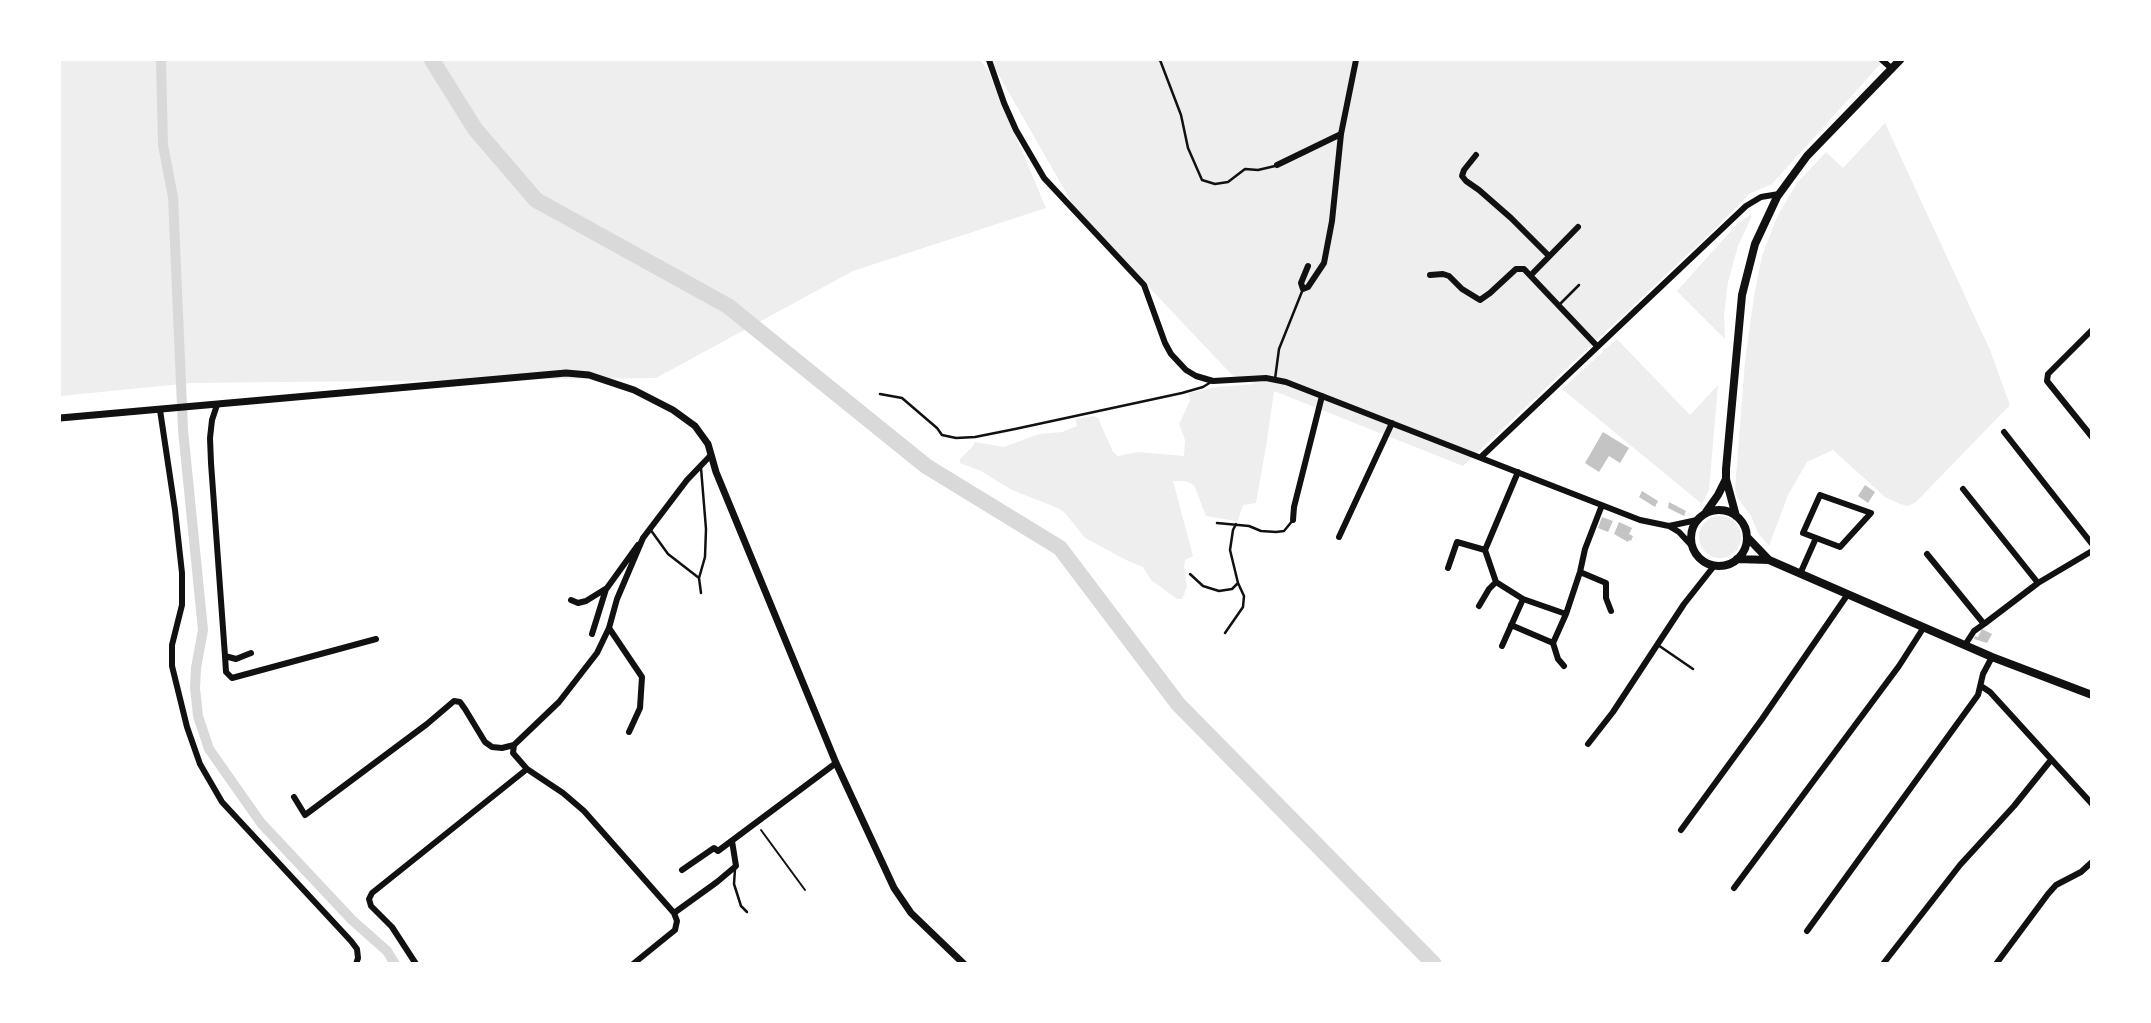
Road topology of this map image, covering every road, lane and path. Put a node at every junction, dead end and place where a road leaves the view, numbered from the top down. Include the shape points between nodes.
1 (989, 60) edge
2 (1160, 60) edge
3 (1356, 60) edge
4 (1882, 60) edge
5 (1900, 60) edge
6 (1891, 68) junction
7 (1341, 134) junction
8 (1476, 155) dead end
9 (1277, 165) joint
10 (1779, 194) junction
11 (1578, 227) dead end
12 (1549, 257) junction
13 (1308, 266) dead end
14 (1430, 275) dead end
15 (1531, 275) junction
16 (1579, 285) dead end
17 (1303, 289) junction
18 (1559, 304) junction
19 (2091, 330) edge
20 (1597, 346) junction
21 (1275, 379) junction
22 (1213, 381) junction
23 (880, 394) dead end
24 (1322, 396) junction
25 (217, 405) junction
26 (164, 409) junction
27 (60, 418) edge
28 (1392, 423) junction
29 (2004, 432) dead end
30 (2091, 437) edge
31 (711, 455) junction
32 (1481, 457) junction
33 (700, 465) junction
34 (1518, 472) junction
35 (1726, 479) junction
36 (1963, 489) dead end
37 (1602, 505) junction
38 (1705, 514) junction
39 (1736, 516) junction
40 (1293, 520) joint
41 (1697, 520) junction
42 (1217, 523) dead end
43 (1236, 524) junction
44 (1669, 526) junction
45 (649, 528) junction
46 (1339, 537) dead end
47 (1747, 537) junction
48 (643, 538) junction
49 (1816, 538) junction
50 (2091, 544) edge
51 (1692, 547) junction
52 (1485, 550) junction
53 (2091, 551) edge
54 (1927, 554) dead end
55 (1737, 559) junction
56 (1769, 560) junction
57 (1714, 566) junction
58 (1448, 568) dead end
59 (1580, 572) junction
60 (1800, 573) junction
61 (1190, 574) dead end
62 (699, 578) junction
63 (1496, 582) junction
64 (1238, 583) junction
65 (2038, 583) junction
66 (607, 588) junction
67 (701, 593) dead end
68 (1847, 594) junction
69 (1523, 599) junction
70 (570, 600) dead end
71 (1479, 606) dead end
72 (1611, 611) dead end
73 (1566, 614) junction
74 (1984, 624) junction
75 (1511, 625) junction
76 (1924, 627) junction
77 (609, 628) junction
78 (1225, 633) dead end
79 (592, 634) dead end
80 (376, 639) dead end
81 (1553, 643) junction
82 (1657, 645) junction
83 (1965, 645) junction
84 (1502, 646) dead end
85 (251, 653) dead end
86 (225, 656) junction
87 (1992, 657) junction
88 (1564, 666) dead end
89 (1693, 669) dead end
90 (1981, 687) junction
91 (2091, 695) edge
92 (629, 732) dead end
93 (1588, 744) dead end
94 (514, 745) junction
95 (2051, 760) junction
96 (836, 763) junction
97 (527, 769) junction
98 (294, 797) dead end
99 (2091, 804) edge
100 (757, 823) junction
101 (1681, 830) dead end
102 (732, 841) junction
103 (2091, 862) edge
104 (736, 866) junction
105 (682, 870) dead end
106 (1734, 888) dead end
107 (804, 890) dead end
108 (747, 912) dead end
109 (674, 913) junction
110 (1807, 932) dead end
111 (356, 964) edge
112 (416, 964) edge
113 (633, 964) edge
114 (964, 964) edge
115 (1883, 964) edge
116 (1996, 964) edge

1 - 22 street via 1016,130 1044,178 1144,285 1171,354 1186,370
2 - 9 lane via 1202,180 1228,182 1245,169
3 - 7 street
4 - 6 street
5 - 6 main road
6 - 10 main road via 1807,156
7 - 9 street
7 - 17 street via 1324,262
8 - 12 street via 1462,176
10 - 20 street via 1746,206
10 - 35 main road via 1761,229 1742,295
11 - 12 street
12 - 15 street
13 - 17 street
14 - 15 street via 1449,276 1480,300 1516,270
15 - 18 street
16 - 18 lane
17 - 21 lane via 1279,349
18 - 20 street
19 - 30 street via 2048,374 2047,381
20 - 32 street
21 - 22 street
21 - 24 street
22 - 23 lane via 1182,393 956,438 942,435 902,398
24 - 28 street
24 - 40 street
25 - 26 street
25 - 31 street via 576,373 634,390 673,410 700,431
25 - 86 street via 210,438
26 - 27 street
26 - 111 street via 182,573 172,666 187,727 200,764 222,802 351,941
28 - 32 street
28 - 46 street
29 - 50 street
31 - 33 street
31 - 96 street
32 - 34 street
33 - 45 street
33 - 62 lane via 706,529
34 - 37 street
34 - 52 street
35 - 38 main road
35 - 39 main road
36 - 65 street
37 - 44 street
37 - 59 street
38 - 39 main road via 1715,510
38 - 41 main road
39 - 47 main road
40 - 43 lane via 1284,531 1276,532
41 - 44 street
41 - 51 main road
42 - 43 lane
43 - 64 lane via 1230,550
44 - 51 street
45 - 48 street
45 - 62 lane via 668,554
47 - 55 main road
47 - 56 main road
48 - 66 street
48 - 77 street
49 - 49 street via 1803,533 1820,495 1871,513 1840,547
49 - 60 street
51 - 57 main road via 1704,562
52 - 58 street via 1457,542
52 - 63 street
53 - 65 street
54 - 74 street
55 - 56 main road
55 - 57 main road
56 - 60 main road
57 - 82 street
59 - 72 street via 1606,583
59 - 73 street
60 - 68 main road
61 - 64 lane via 1203,586 1219,591
62 - 67 lane
63 - 69 street
63 - 71 street
64 - 78 lane via 1243,607
65 - 74 street
66 - 70 street via 586,601
66 - 79 street
68 - 76 main road
68 - 101 street
69 - 73 street
69 - 75 street
73 - 81 street
74 - 83 street
75 - 81 street
75 - 84 street
76 - 83 main road
76 - 106 street
77 - 92 street via 642,677 640,708
77 - 94 street via 597,653 559,702
80 - 86 street via 232,678 226,672
81 - 88 street
82 - 89 lane
82 - 93 street
83 - 87 main road
85 - 86 street via 236,659
87 - 90 street
87 - 91 main road
90 - 95 street
90 - 110 street
94 - 97 street via 513,753
94 - 98 street via 492,747 485,742 460,702 454,701 305,815
95 - 99 street
95 - 115 street
96 - 100 street
96 - 114 street via 898,897
97 - 109 street via 584,811
97 - 112 street via 372,893 371,905
100 - 102 street
100 - 107 path
102 - 104 street
102 - 105 street
103 - 116 street via 2048,894
104 - 108 lane via 734,884
104 - 109 street
109 - 113 street via 675,930

